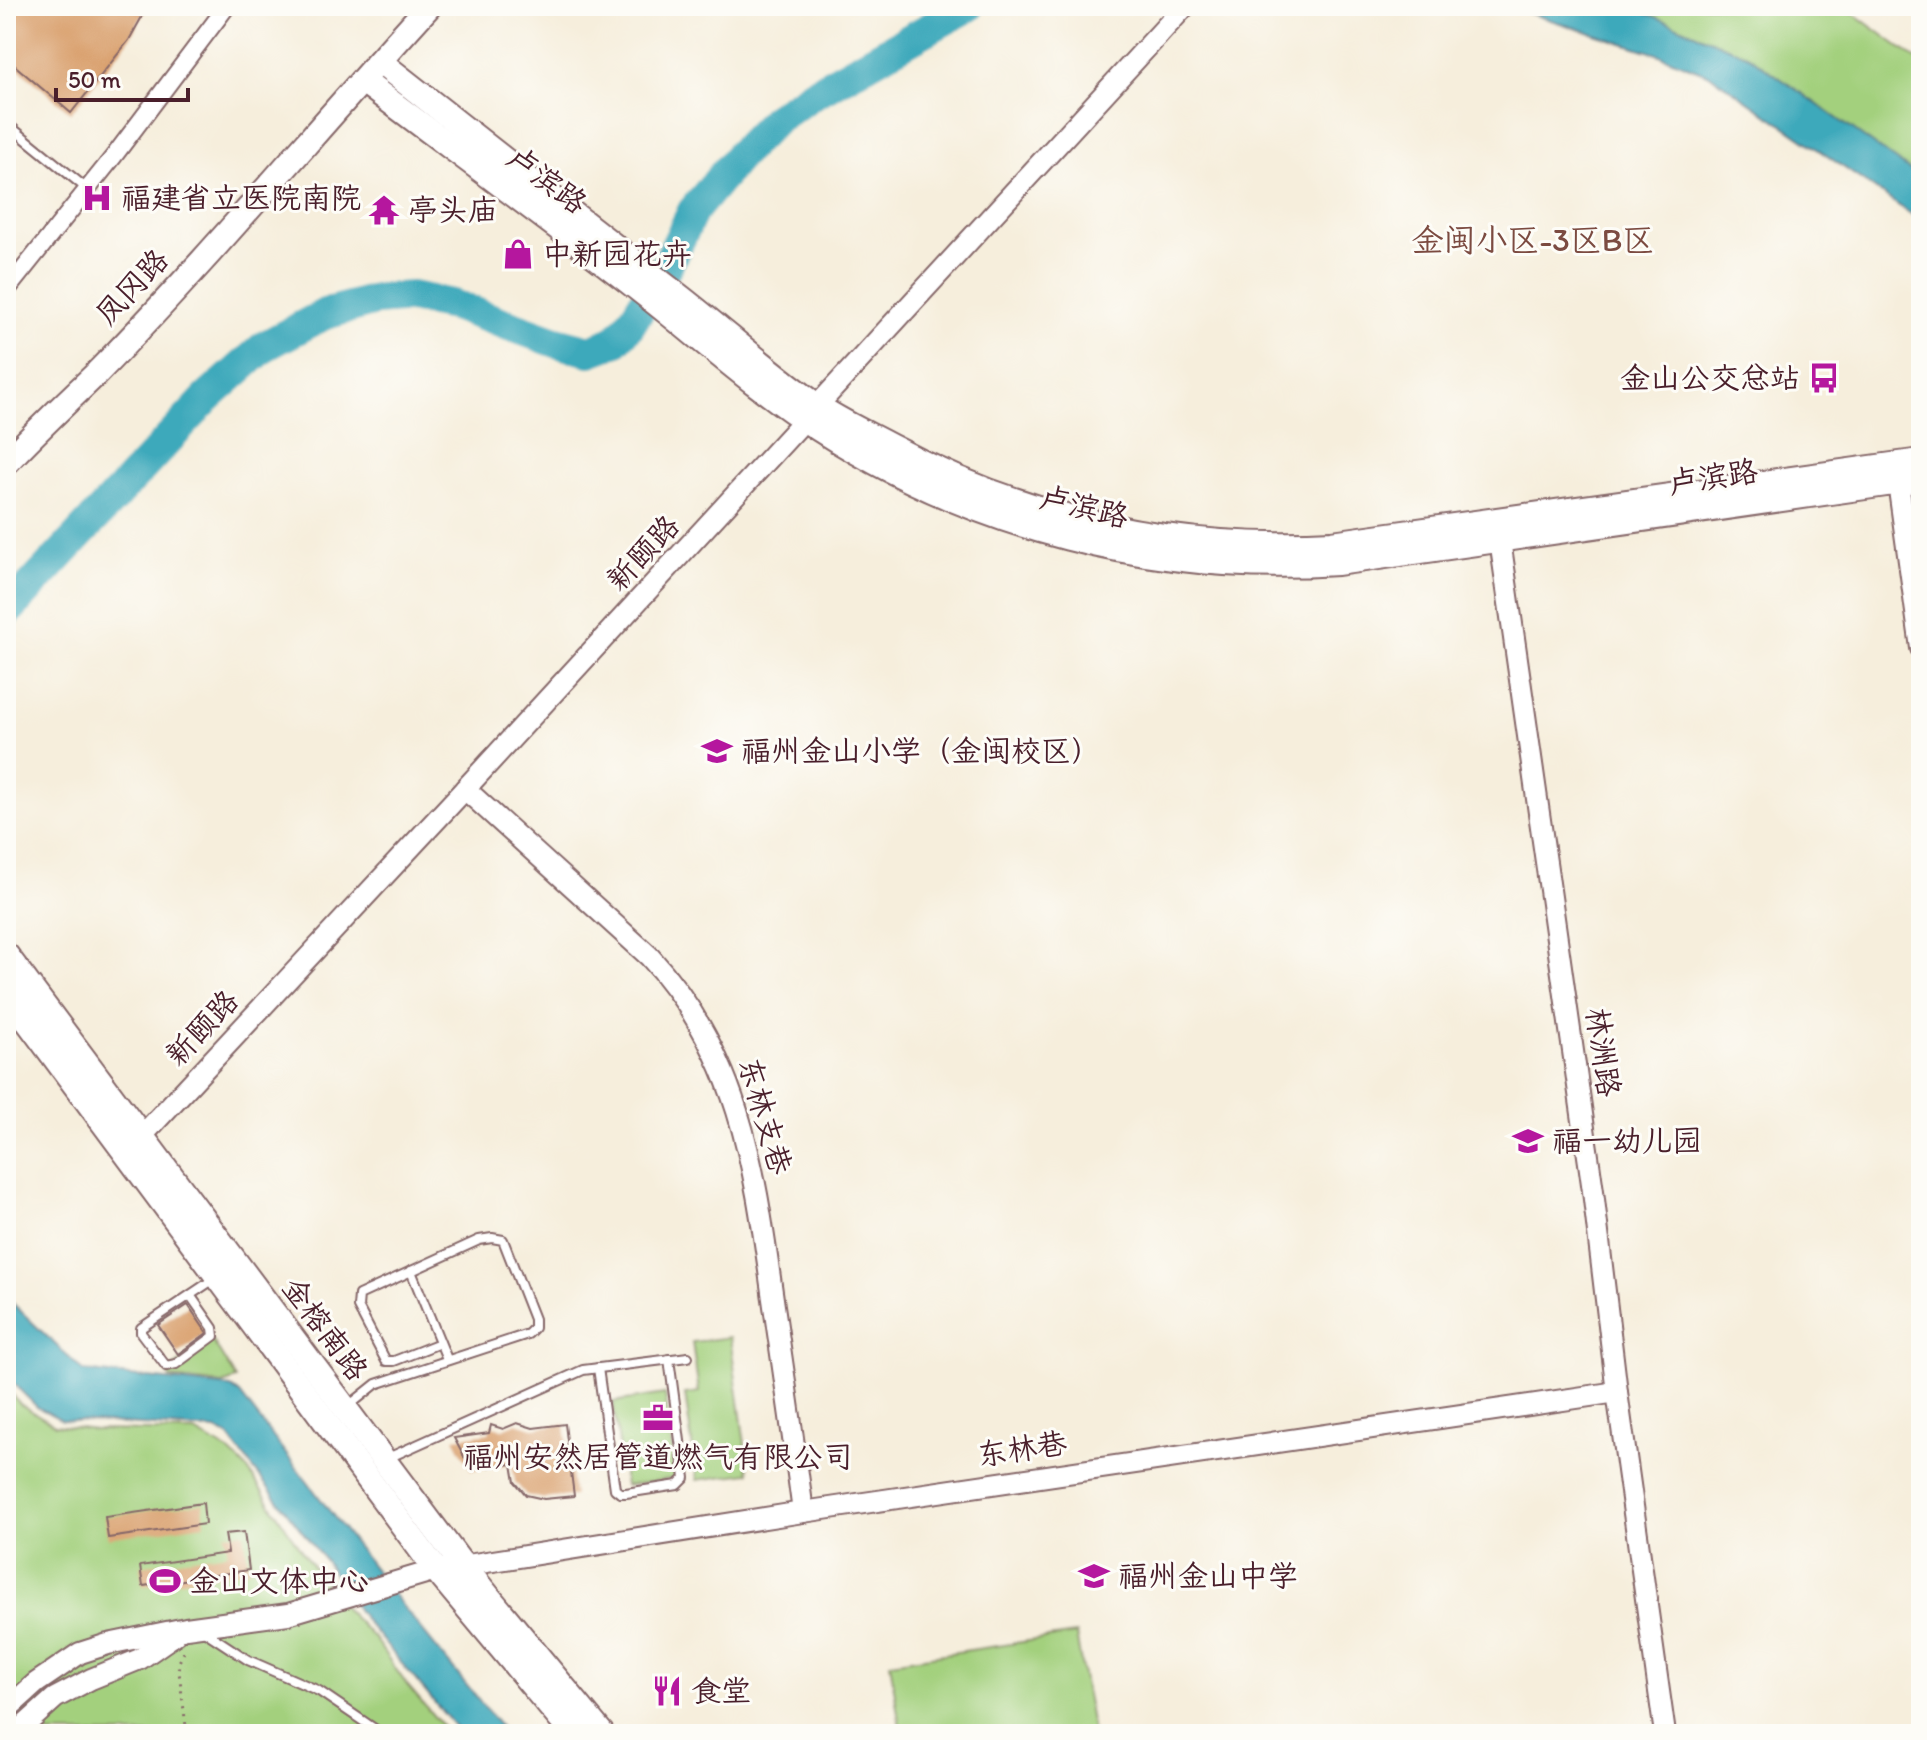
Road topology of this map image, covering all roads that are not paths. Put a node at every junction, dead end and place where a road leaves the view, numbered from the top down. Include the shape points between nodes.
1 (227, 6) edge
2 (429, 6) edge
3 (1185, 6) edge
4 (380, 62) junction
5 (363, 81) junction
6 (6, 123) edge
7 (87, 189) junction
8 (622, 264) junction
9 (6, 291) edge
10 (811, 412) junction
11 (1921, 461) edge
12 (6, 463) edge
13 (1905, 475) edge
14 (1499, 531) junction
15 (1921, 648) edge
16 (465, 789) junction
17 (6, 955) edge
18 (6, 992) edge
19 (141, 1137) junction
20 (411, 1271) junction
21 (217, 1276) junction
22 (190, 1295) junction
23 (440, 1343) junction
24 (688, 1357) dead end
25 (447, 1359) junction
26 (669, 1359) junction
27 (598, 1368) junction
28 (1617, 1392) junction
29 (345, 1408) junction
30 (384, 1460) junction
31 (803, 1512) junction
32 (463, 1566) junction
33 (436, 1570) junction
34 (192, 1627) junction
35 (6, 1710) edge
36 (15, 1734) edge
37 (382, 1734) edge
38 (573, 1734) edge
39 (602, 1734) edge
40 (1665, 1734) edge

1 - 7 street
2 - 4 main road, 凤冈路
3 - 10 street, 新颐路
4 - 5 main road, 凤冈路
4 - 8 main road
5 - 8 main road, 卢滨路
5 - 12 main road, 凤冈路 via 96,373
6 - 7 lane
7 - 9 street
8 - 10 main road, 卢滨路
10 - 14 main road, 卢滨路 via 878,463 959,502 1112,549 1214,563 1298,565 1337,563
10 - 16 street, 新颐路
11 - 13 main road, 卢滨路
13 - 14 main road, 卢滨路
13 - 15 street
14 - 28 street, 林洲路
16 - 19 street, 新颐路
16 - 31 street, 东林支巷 via 649,956 700,1023 723,1067 752,1170
17 - 19 main road, 金榕南路
18 - 21 main road, 金榕南路
19 - 29 main road, 金榕南路
20 - 23 lane
20 - 23 lane via 359,1295 358,1307 386,1361
20 - 25 lane via 479,1240 503,1240 534,1328
21 - 22 lane
21 - 33 main road, 金榕南路
22 - 22 lane via 141,1328 166,1366 214,1336
23 - 25 lane
24 - 26 lane
25 - 29 lane via 376,1384
26 - 27 lane
26 - 27 lane via 685,1478 678,1485 626,1493 615,1489
27 - 30 lane via 583,1370
28 - 31 street, 东林巷
28 - 40 street, 林洲路
29 - 30 main road, 金榕南路
30 - 32 main road, 金榕南路
31 - 32 street, 东林巷
32 - 33 street, 东林巷
32 - 39 main road, 金榕南路
33 - 34 street, 东林巷 via 288,1614
33 - 38 main road, 金榕南路
34 - 35 street, 东林巷 via 80,1653
34 - 36 street via 140,1659 55,1698
34 - 37 lane via 248,1660 319,1691

